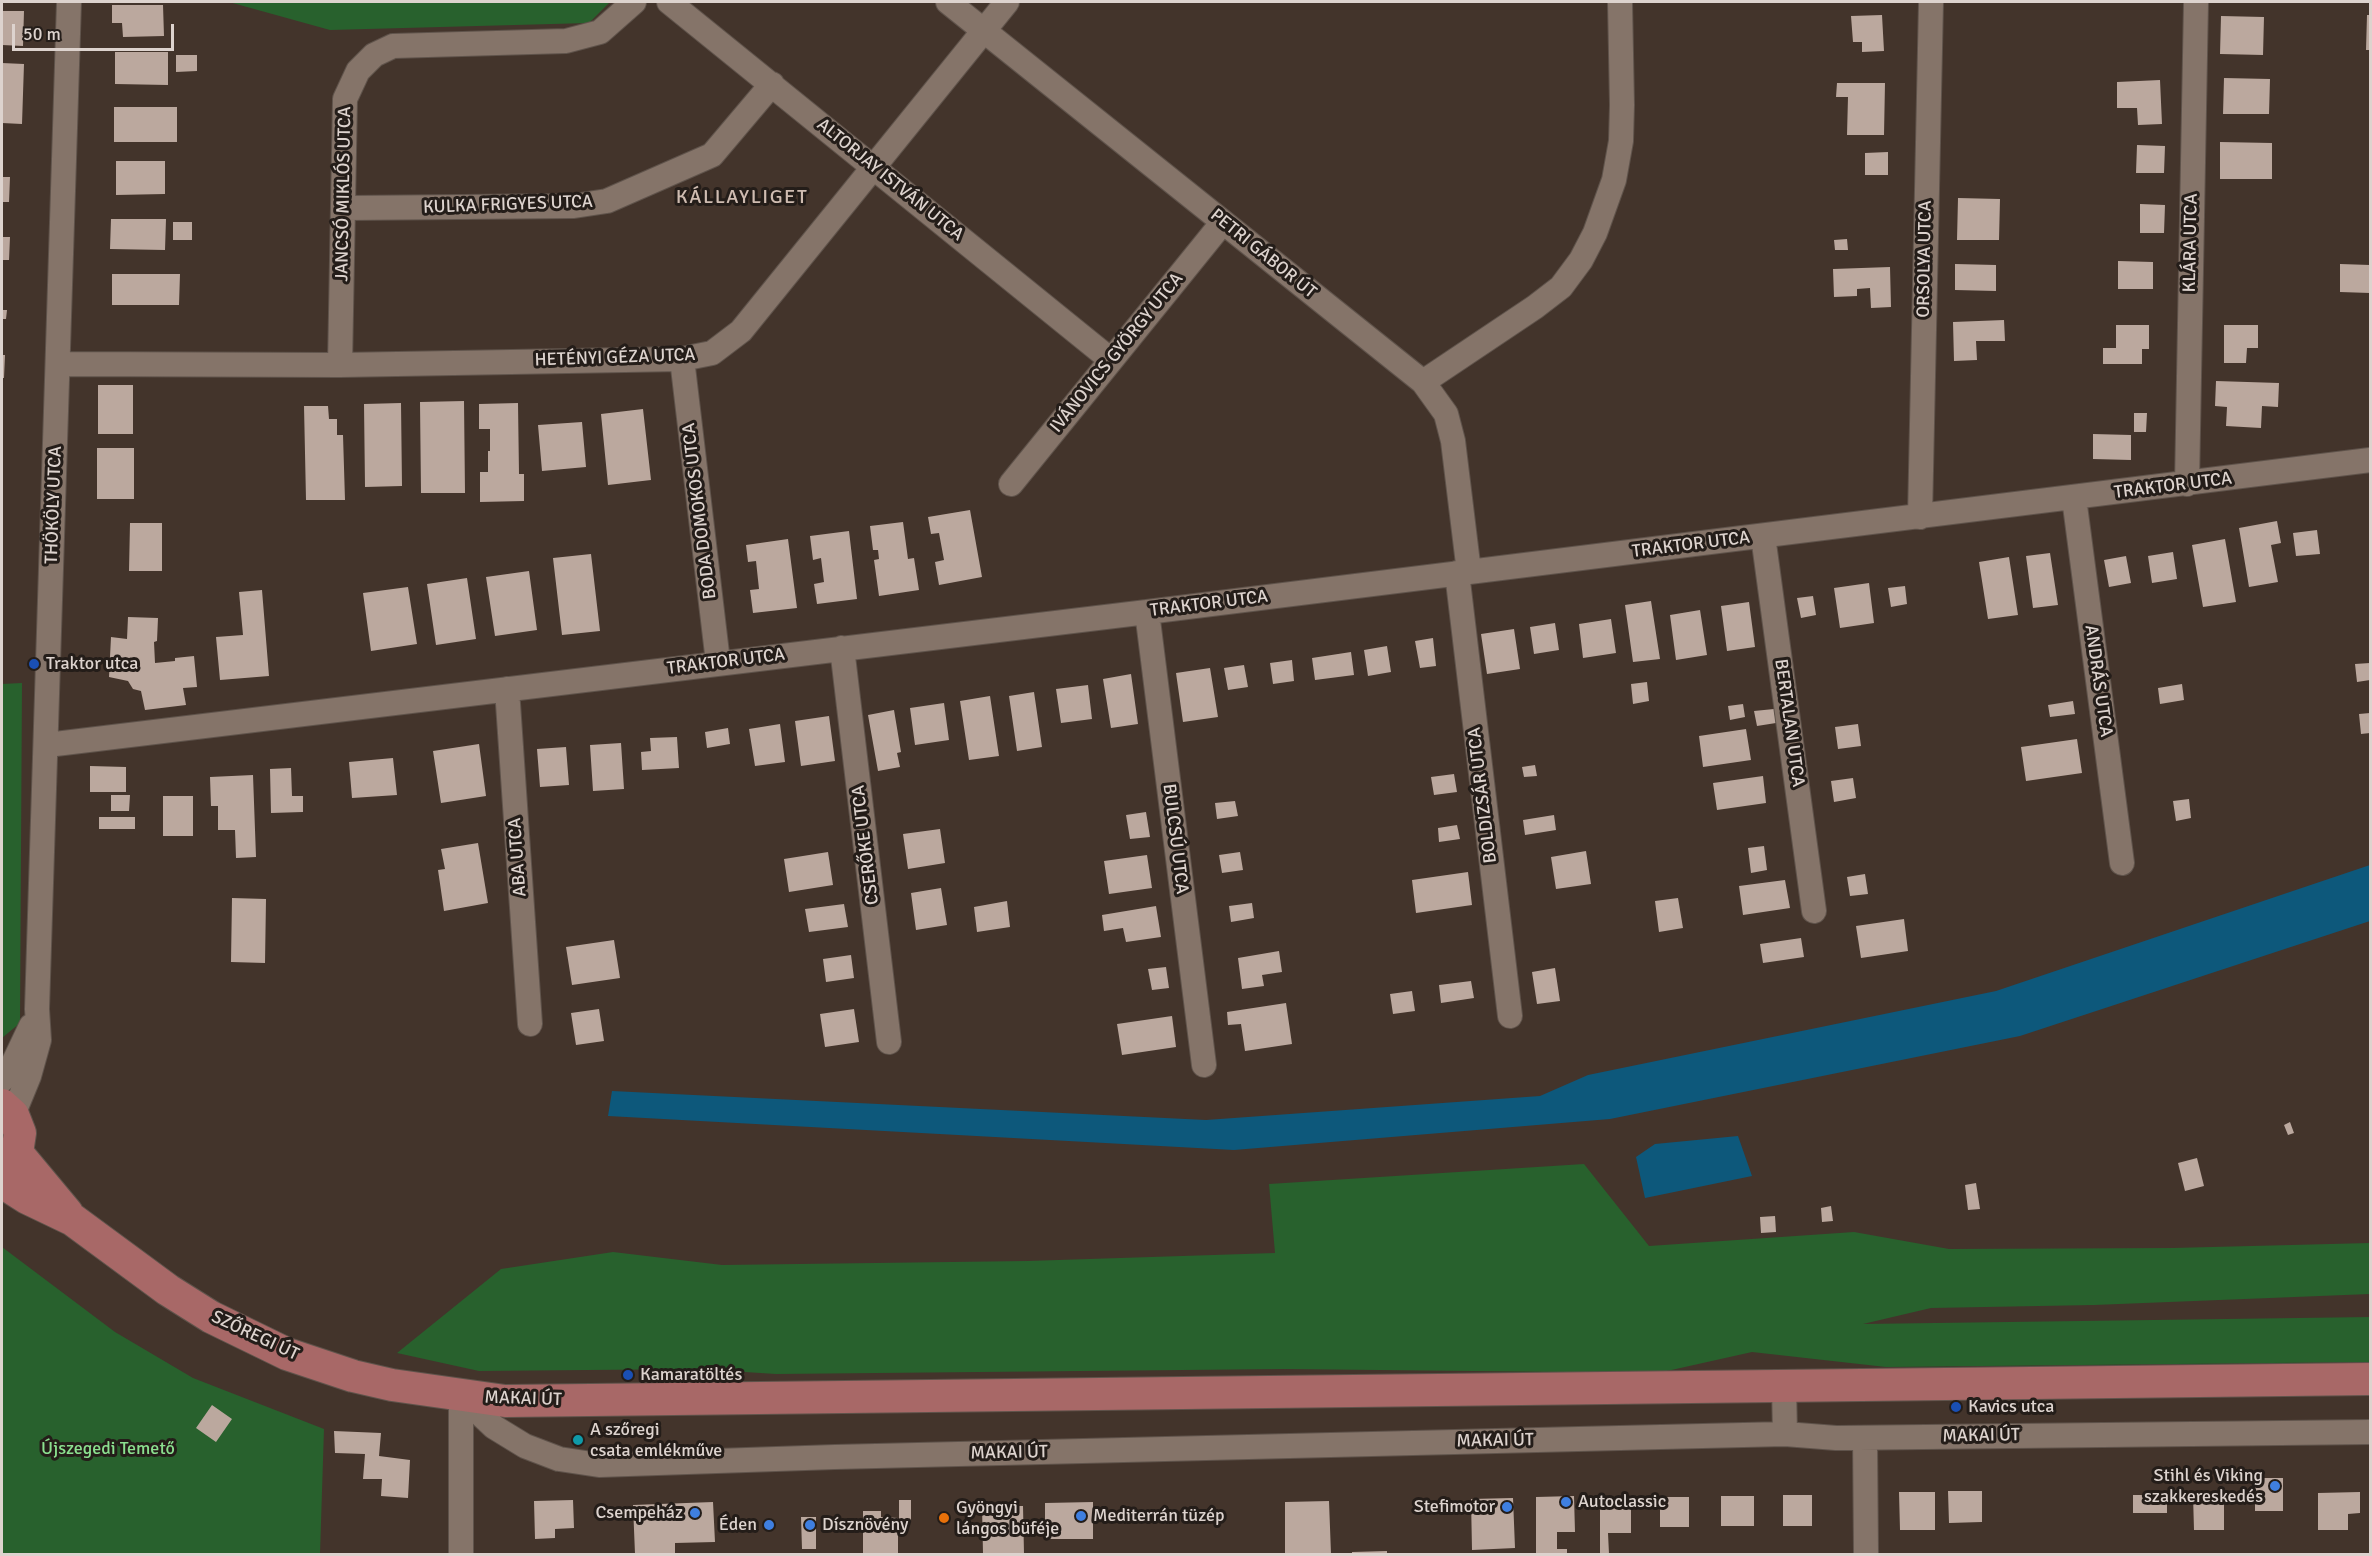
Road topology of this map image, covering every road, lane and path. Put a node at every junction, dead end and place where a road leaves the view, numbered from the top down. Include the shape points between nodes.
1 (69, 2) edge
2 (634, 2) edge
3 (669, 2) edge
4 (948, 2) edge
5 (1007, 2) edge
6 (1620, 2) edge
7 (1931, 2) edge
8 (2196, 2) edge
9 (984, 30) junction
10 (772, 84) junction
11 (874, 167) junction
12 (345, 208) junction
13 (1223, 222) junction
14 (682, 359) junction
15 (1111, 360) junction
16 (59, 364) junction
17 (340, 365) junction
18 (1423, 381) junction
19 (2370, 460) edge
20 (1011, 484) dead end
21 (2187, 484) junction
22 (2074, 498) junction
23 (1920, 517) junction
24 (1763, 536) junction
25 (1463, 573) junction
26 (1147, 612) junction
27 (842, 648) junction
28 (718, 662) junction
29 (507, 689) junction
30 (47, 745) junction
31 (2122, 863) dead end
32 (1814, 911) dead end
33 (37, 1009) junction
34 (1510, 1016) dead end
35 (530, 1024) dead end
36 (889, 1042) dead end
37 (1203, 1065) dead end
38 (2, 1080) edge
39 (7, 1110) edge
40 (9, 1162) edge
41 (2, 1182) edge
42 (73, 1220) junction
43 (2370, 1379) edge
44 (1784, 1386) junction
45 (461, 1396) junction
46 (2370, 1432) edge
47 (1785, 1434) junction
48 (1865, 1438) junction
49 (461, 1554) edge
50 (1866, 1554) edge

1 - 16 street, THÖKÖLY UTCA
2 - 12 street, JANCSÓ MIKLÓS UTCA via 600,32 566,41 393,46 374,55 358,71 345,99
3 - 10 street, ALTORJAY ISTVÁN UTCA
4 - 9 street, PETRI GÁBOR ÚT
5 - 9 street, HETÉNYI GÉZA UTCA
6 - 18 street via 1621,141 1614,180 1581,260 1561,287 1535,307
7 - 23 street, ORSOLYA UTCA
8 - 21 street, KLÁRA UTCA
9 - 11 street, HETÉNYI GÉZA UTCA
9 - 13 street, PETRI GÁBOR ÚT
10 - 11 street, ALTORJAY ISTVÁN UTCA
10 - 12 street, KULKA FRIGYES UTCA via 712,155 607,201 574,206
11 - 14 street, HETÉNYI GÉZA UTCA via 741,332 712,353
11 - 15 street, ALTORJAY ISTVÁN UTCA
12 - 17 street, JANCSÓ MIKLÓS UTCA
13 - 15 street, IVÁNOVICS GYÖRGY UTCA
13 - 18 street, PETRI GÁBOR ÚT
14 - 17 street, HETÉNYI GÉZA UTCA
14 - 28 street, BODA DOMOKOS UTCA
15 - 20 street, IVÁNOVICS GYÖRGY UTCA
16 - 17 street, HETÉNYI GÉZA UTCA
16 - 30 street, THÖKÖLY UTCA
18 - 25 street, PETRI GÁBOR ÚT via 1446,414 1453,441
19 - 21 street, TRAKTOR UTCA
21 - 22 street, TRAKTOR UTCA
22 - 23 street, TRAKTOR UTCA
22 - 31 street, ANDRÁS UTCA
23 - 24 street, TRAKTOR UTCA
24 - 25 street, TRAKTOR UTCA
24 - 32 street, BERTALAN UTCA
25 - 26 street, TRAKTOR UTCA
25 - 34 street, BOLDIZSÁR UTCA
26 - 27 street, TRAKTOR UTCA
26 - 37 street, BULCSÚ UTCA
27 - 28 street, TRAKTOR UTCA
27 - 36 street, CSERŐKE UTCA
28 - 29 street, TRAKTOR UTCA
29 - 30 street, TRAKTOR UTCA
29 - 35 street, ABA UTCA
30 - 33 street, THÖKÖLY UTCA
33 - 38 street, THÖKÖLY UTCA via 26,1040
33 - 39 street, THÖKÖLY UTCA via 39,1040 29,1076
39 - 40 main road, SZŐREGI ÚT via 20,1133
40 - 42 main road, SZŐREGI ÚT
41 - 42 main road, SZŐREGI ÚT
42 - 45 main road, SZŐREGI ÚT via 211,1317 287,1354 353,1376
43 - 44 main road, MAKAI ÚT
44 - 45 main road, MAKAI ÚT via 556,1401
44 - 47 street
45 - 47 street, MAKAI ÚT via 494,1427 525,1446 559,1459 598,1465
45 - 49 street
46 - 48 street, MAKAI ÚT
47 - 48 street, MAKAI ÚT
48 - 50 street

